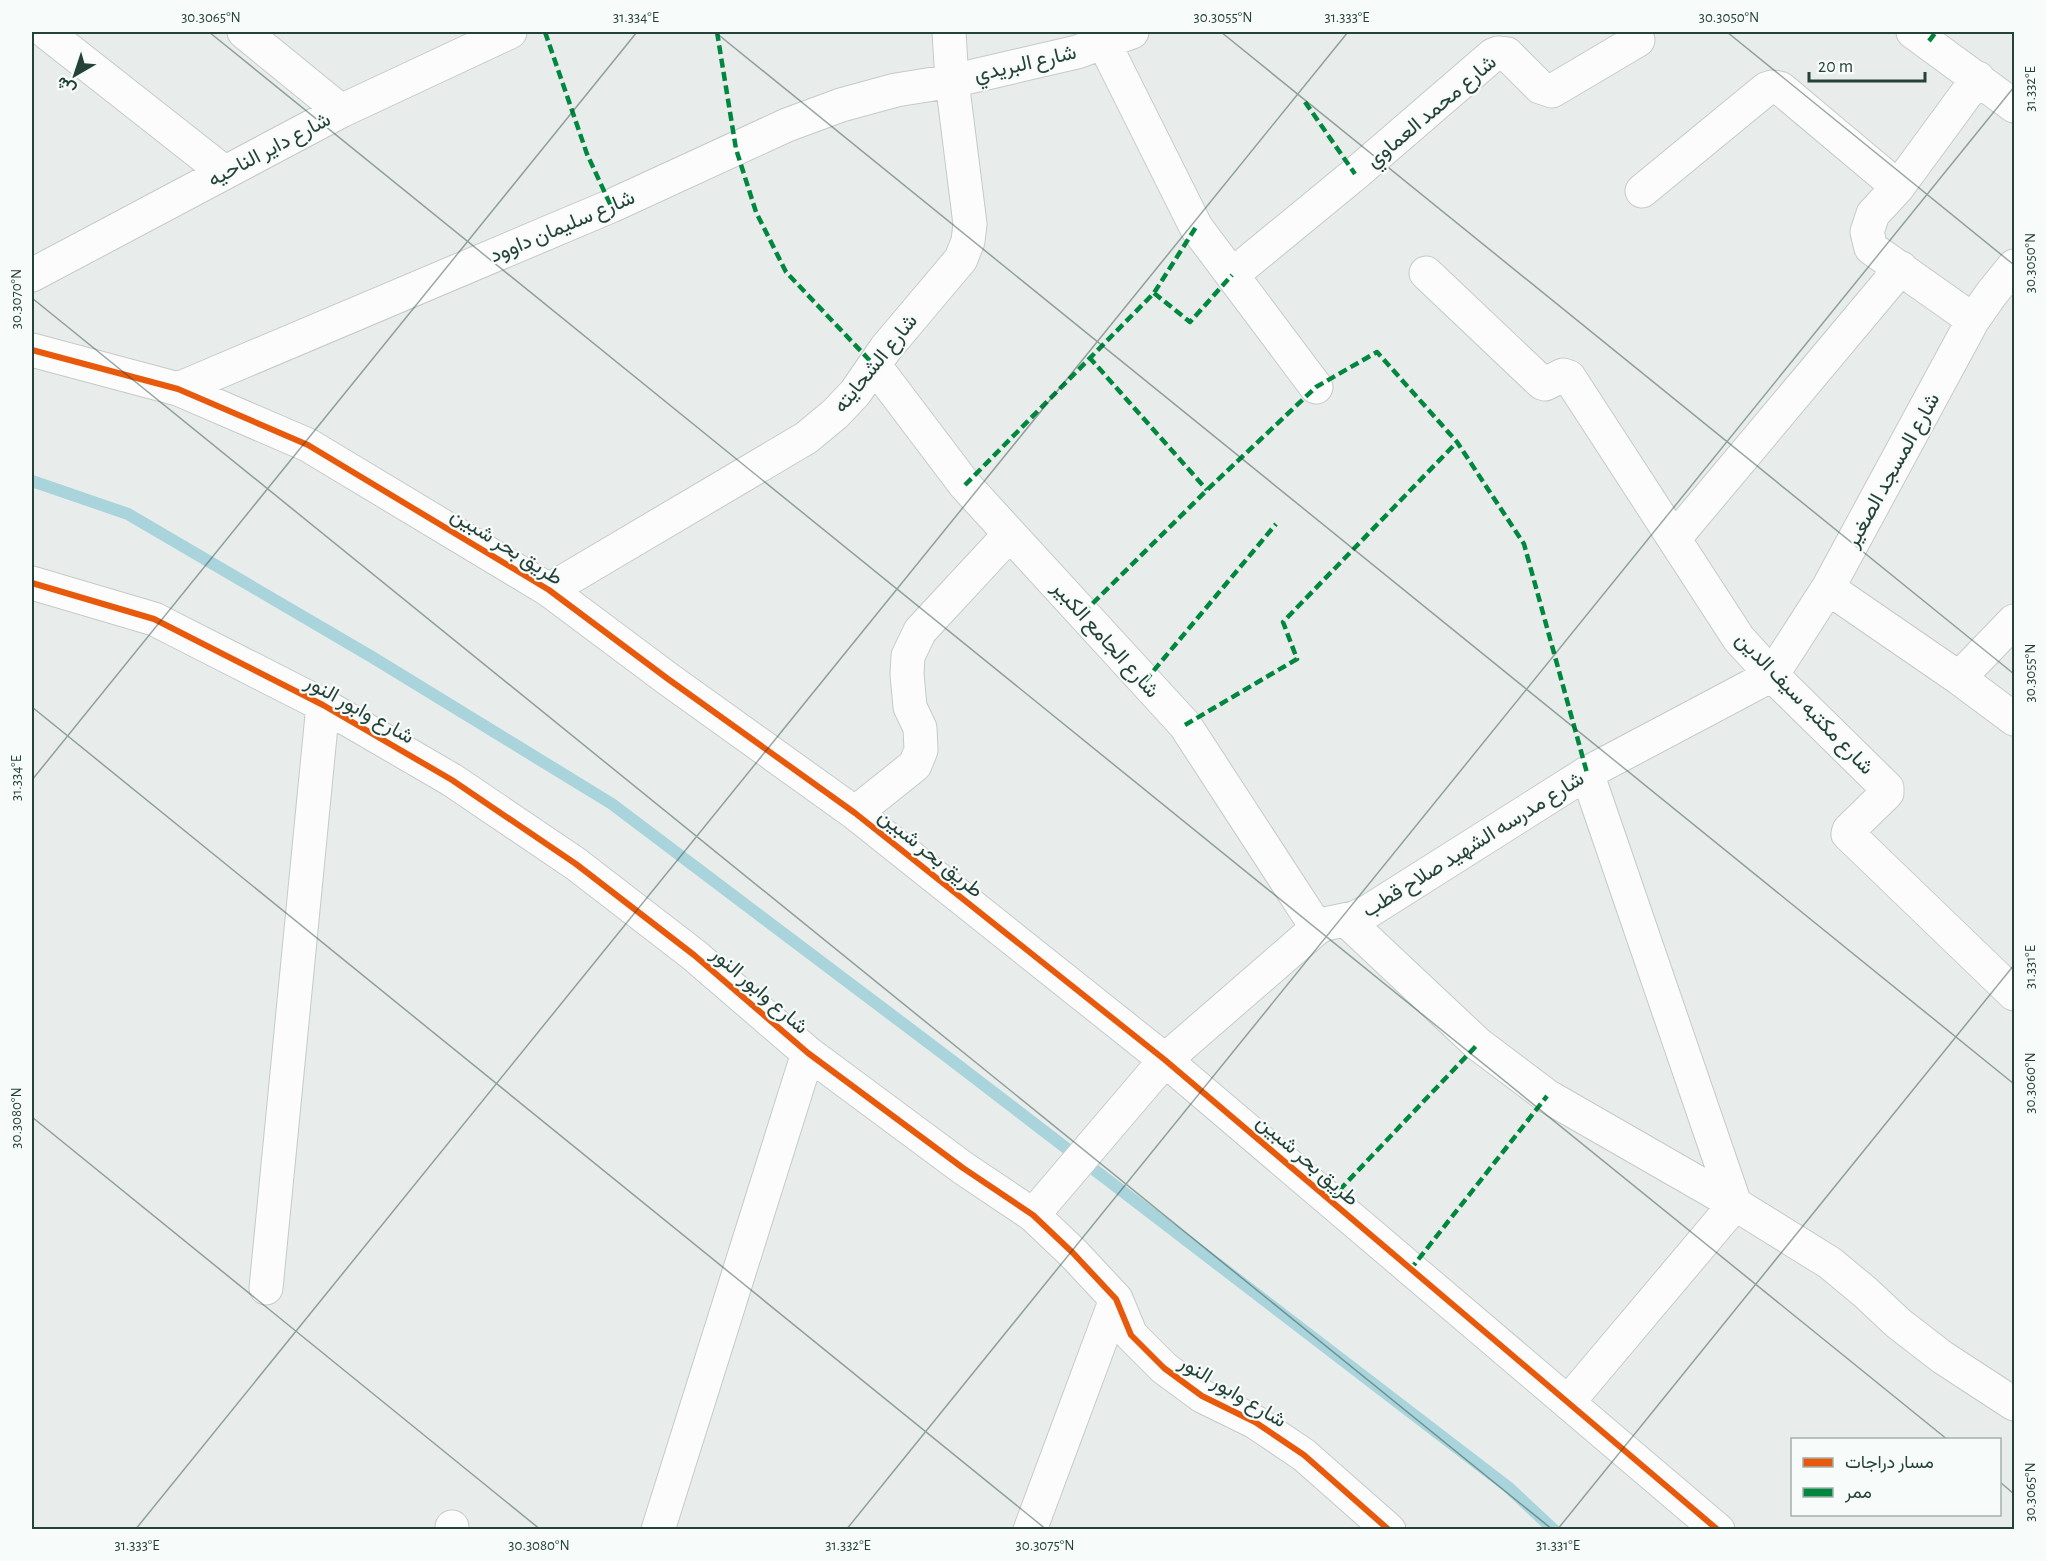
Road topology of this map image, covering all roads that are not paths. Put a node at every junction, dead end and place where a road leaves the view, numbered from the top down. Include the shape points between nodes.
1 (46, 32) edge
2 (244, 32) edge
3 (510, 32) edge
4 (949, 32) edge
5 (1913, 32) edge
6 (1096, 39) edge
7 (1638, 40) dead end
8 (1978, 78) junction
9 (952, 81) junction
10 (2014, 106) edge
11 (341, 111) junction
12 (224, 172) junction
13 (1898, 187) junction
14 (1642, 191) dead end
15 (2014, 266) edge
16 (1901, 268) junction
17 (1426, 273) dead end
18 (32, 275) edge
19 (1232, 275) junction
20 (1973, 320) junction
21 (32, 350) edge
22 (875, 366) junction
23 (1316, 387) dead end
24 (178, 389) junction
25 (1010, 534) junction
26 (1674, 539) junction
27 (32, 583) edge
28 (1828, 588) junction
29 (549, 590) junction
30 (2014, 621) edge
31 (1772, 675) junction
32 (1959, 678) junction
33 (323, 705) junction
34 (2014, 719) edge
35 (1587, 773) junction
36 (855, 813) junction
37 (1332, 924) junction
38 (2014, 994) edge
39 (808, 1053) junction
40 (1165, 1060) junction
41 (1735, 1204) junction
42 (1033, 1215) junction
43 (266, 1288) dead end
44 (1116, 1299) junction
45 (1569, 1401) junction
46 (2014, 1404) edge
47 (658, 1530) edge
48 (1030, 1530) edge
49 (1389, 1530) edge
50 (1718, 1530) edge

1 - 12 street
2 - 11 street
3 - 11 street, شارع داير الناحيه
4 - 9 street, شارع الشحايته
5 - 8 street
6 - 9 street, شارع البريدي
6 - 19 street via 1196,227
7 - 19 street, شارع محمد العماوي via 1552,91 1540,87 1507,54 1498,53
8 - 10 street
8 - 13 street
9 - 22 street, شارع الشحايته via 970,224 968,241 961,259
9 - 24 street, شارع سليمان داوود via 896,90 787,125 611,206
11 - 12 street, شارع داير الناحيه
12 - 18 street, شارع داير الناحيه
13 - 14 street via 1780,88 1772,87
13 - 16 street via 1873,214 1867,232 1871,248
15 - 20 street, شارع المسجد الصغير
16 - 20 street
16 - 26 street
17 - 26 street, شارع مكتبه سيف الدين via 1542,383 1563,375 1569,377
19 - 23 street
20 - 28 street, شارع المسجد الصغير
21 - 24 street, طريق بحر شبين
22 - 25 street, شارع الجامع الكبير via 965,485
22 - 29 street, شارع الشحايته via 849,400 806,438
24 - 29 street, طريق بحر شبين via 308,445
25 - 36 street via 920,631 908,656 907,674 910,707 920,728 921,750 915,765
25 - 37 street, شارع الجامع الكبير via 1185,725
26 - 31 street, شارع مكتبه سيف الدين via 1739,639
27 - 33 street, شارع وابور النور via 154,619
28 - 31 street, شارع المسجد الصغير
28 - 32 street
29 - 36 street, طريق بحر شبين
30 - 32 street
31 - 35 street, شارع مدرسه الشهيد صلاح قطب
31 - 38 street, شارع مكتبه سيف الدين via 1888,789 1848,834
32 - 34 street
33 - 39 street, شارع وابور النور via 452,780 576,864 694,955
33 - 43 street
35 - 37 street, شارع مدرسه الشهيد صلاح قطب via 1370,911
35 - 41 street
36 - 40 street, طريق بحر شبين
37 - 40 street, شارع مدرسه الشهيد صلاح قطب
37 - 41 street, شارع الجامع الكبير via 1547,1096
39 - 42 street, شارع وابور النور
39 - 47 street
40 - 42 street, شارع مدرسه الشهيد صلاح قطب
40 - 45 street, طريق بحر شبين
41 - 45 street
41 - 46 street, شارع الجامع الكبير via 1830,1263 1933,1350
42 - 44 street, شارع وابور النور
44 - 48 street
44 - 49 street, شارع وابور النور via 1131,1335 1164,1368 1202,1396 1255,1422 1304,1455
45 - 50 street, طريق بحر شبين

